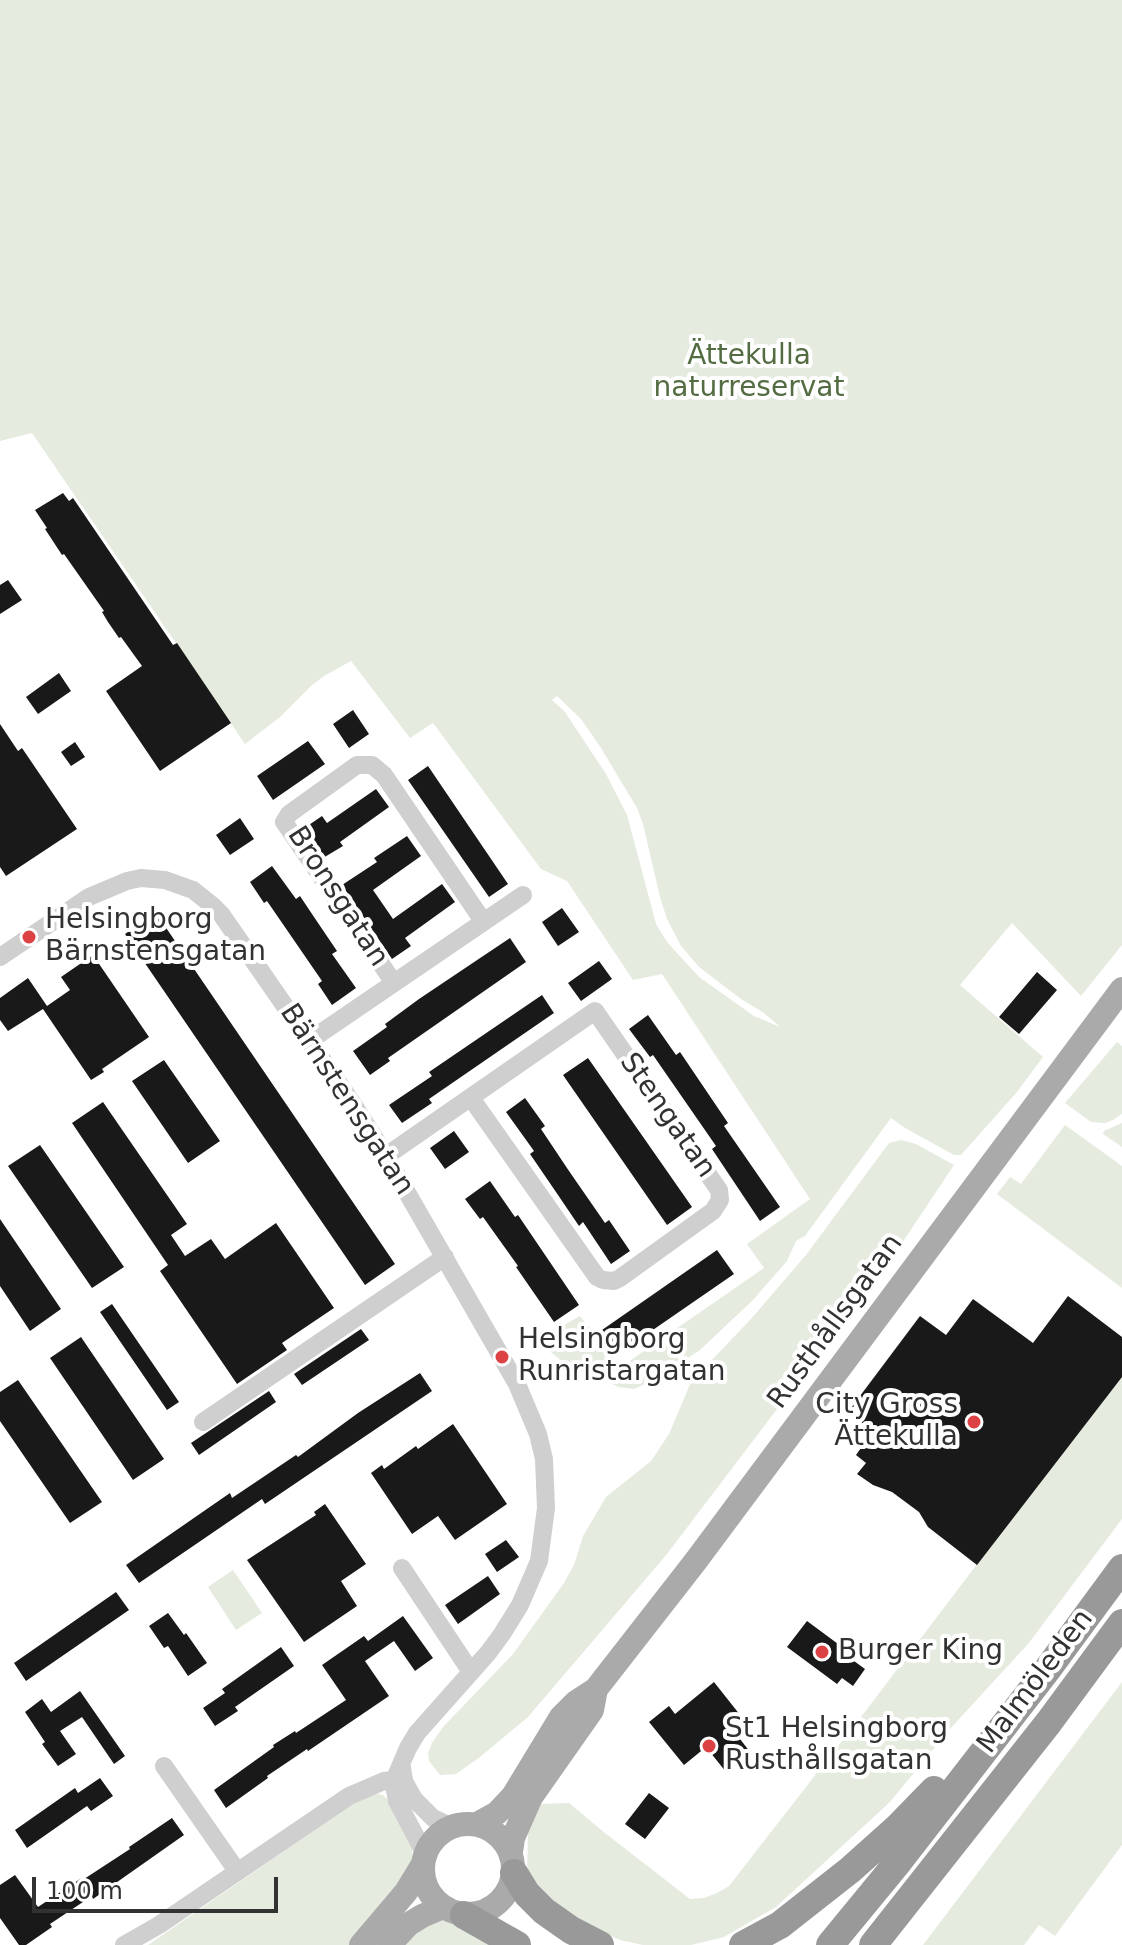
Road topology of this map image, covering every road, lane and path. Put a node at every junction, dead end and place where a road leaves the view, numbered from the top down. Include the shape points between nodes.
1 (523, 895) dead end
2 (483, 921) junction
3 (0, 957) edge
4 (394, 983) junction
5 (1122, 989) edge
6 (309, 1041) junction
7 (471, 1098) junction
8 (386, 1156) junction
9 (445, 1257) junction
10 (203, 1422) dead end
11 (402, 1568) dead end
12 (1122, 1568) edge
13 (1122, 1623) edge
14 (1047, 1670) junction
15 (471, 1672) junction
16 (596, 1689) junction
17 (1049, 1722) junction
18 (164, 1766) dead end
19 (400, 1774) junction
20 (477, 1824) junction
21 (452, 1827) junction
22 (512, 1862) junction
23 (424, 1865) junction
24 (237, 1871) junction
25 (453, 1911) junction
26 (124, 1945) edge
27 (361, 1945) edge
28 (389, 1945) edge
29 (517, 1945) edge
30 (600, 1945) edge
31 (743, 1945) edge
32 (830, 1945) edge
33 (873, 1945) edge
34 (896, 1945) edge

1 - 2 street, Bronsgatan
2 - 4 street, Bronsgatan
2 - 4 street, Bronsgatan via 384,775 372,765 357,765 284,822
3 - 6 street, Bärnstensgatan via 101,891 141,878 165,880 193,890 221,914
4 - 6 street, Bronsgatan
5 - 16 main road, Rusthållsgatan
6 - 8 street, Bärnstensgatan
7 - 7 street, Stengatan via 595,1011 719,1190 720,1200 713,1211 620,1278 603,1280
7 - 8 street, Stengatan
8 - 9 street, Bärnstensgatan
9 - 10 street
9 - 15 street, Bärnstensgatan via 529,1408 546,1486 539,1561 520,1605
11 - 15 street
12 - 14 highway, Malmöleden
13 - 17 highway, Malmöleden
14 - 31 highway via 886,1839 805,1907
14 - 32 highway, Malmöleden
15 - 19 street, Bärnstensgatan via 428,1719 408,1748
16 - 20 main road, Rusthållsgatan via 561,1717 509,1802
16 - 22 main road, Rusthållsgatan via 592,1710 531,1797 513,1838
17 - 33 highway, Malmöleden
17 - 34 highway
18 - 24 street
19 - 21 street via 414,1799
19 - 23 street via 394,1785 397,1801
19 - 24 street via 349,1796
20 - 21 main road
20 - 22 main road via 498,1834
21 - 23 main road via 431,1842
22 - 25 main road via 510,1888 500,1902 477,1914
22 - 30 highway via 527,1894 544,1911
23 - 25 main road via 427,1889
23 - 27 main road
24 - 26 street
25 - 28 main road via 422,1916
25 - 29 highway

